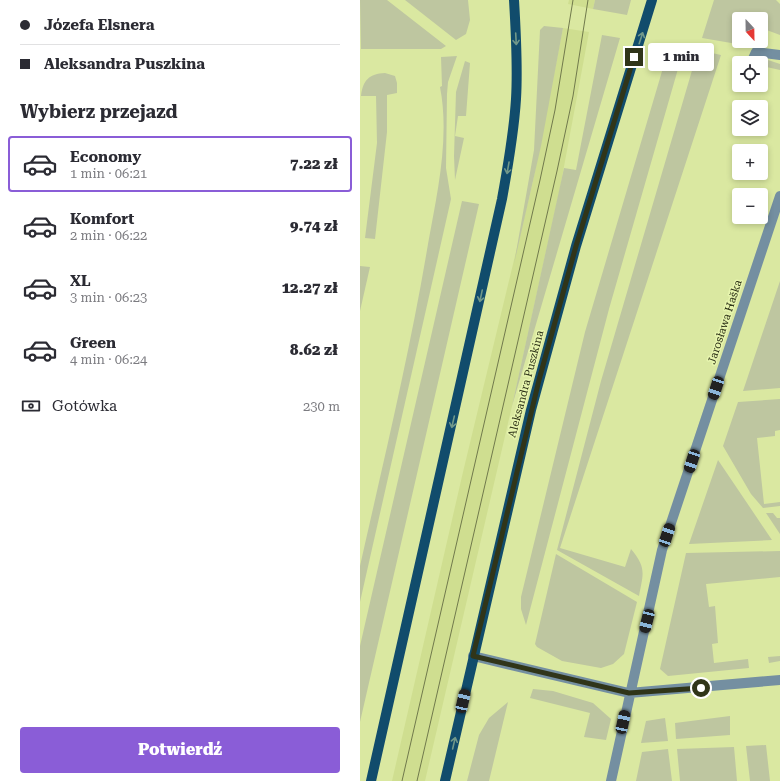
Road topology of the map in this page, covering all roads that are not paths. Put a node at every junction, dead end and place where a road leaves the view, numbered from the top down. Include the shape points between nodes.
1 (514, 0) edge
2 (652, 0) edge
3 (780, 55) edge
4 (755, 56) edge
5 (780, 196) edge
6 (473, 656) junction
7 (780, 680) edge
8 (629, 693) junction
9 (371, 781) edge
10 (445, 781) edge
11 (611, 781) edge

1 -> 9 main road via 516,99 504,192
6 -> 2 main road, Aleksandra Puszkina via 531,410 556,318
3 - 4 street via 756,52
5 - 8 street, Jarosława Haška via 662,550
6 - 8 street
10 -> 6 main road, Aleksandra Puszkina
7 - 8 street
8 - 11 street, Jarosława Haška

